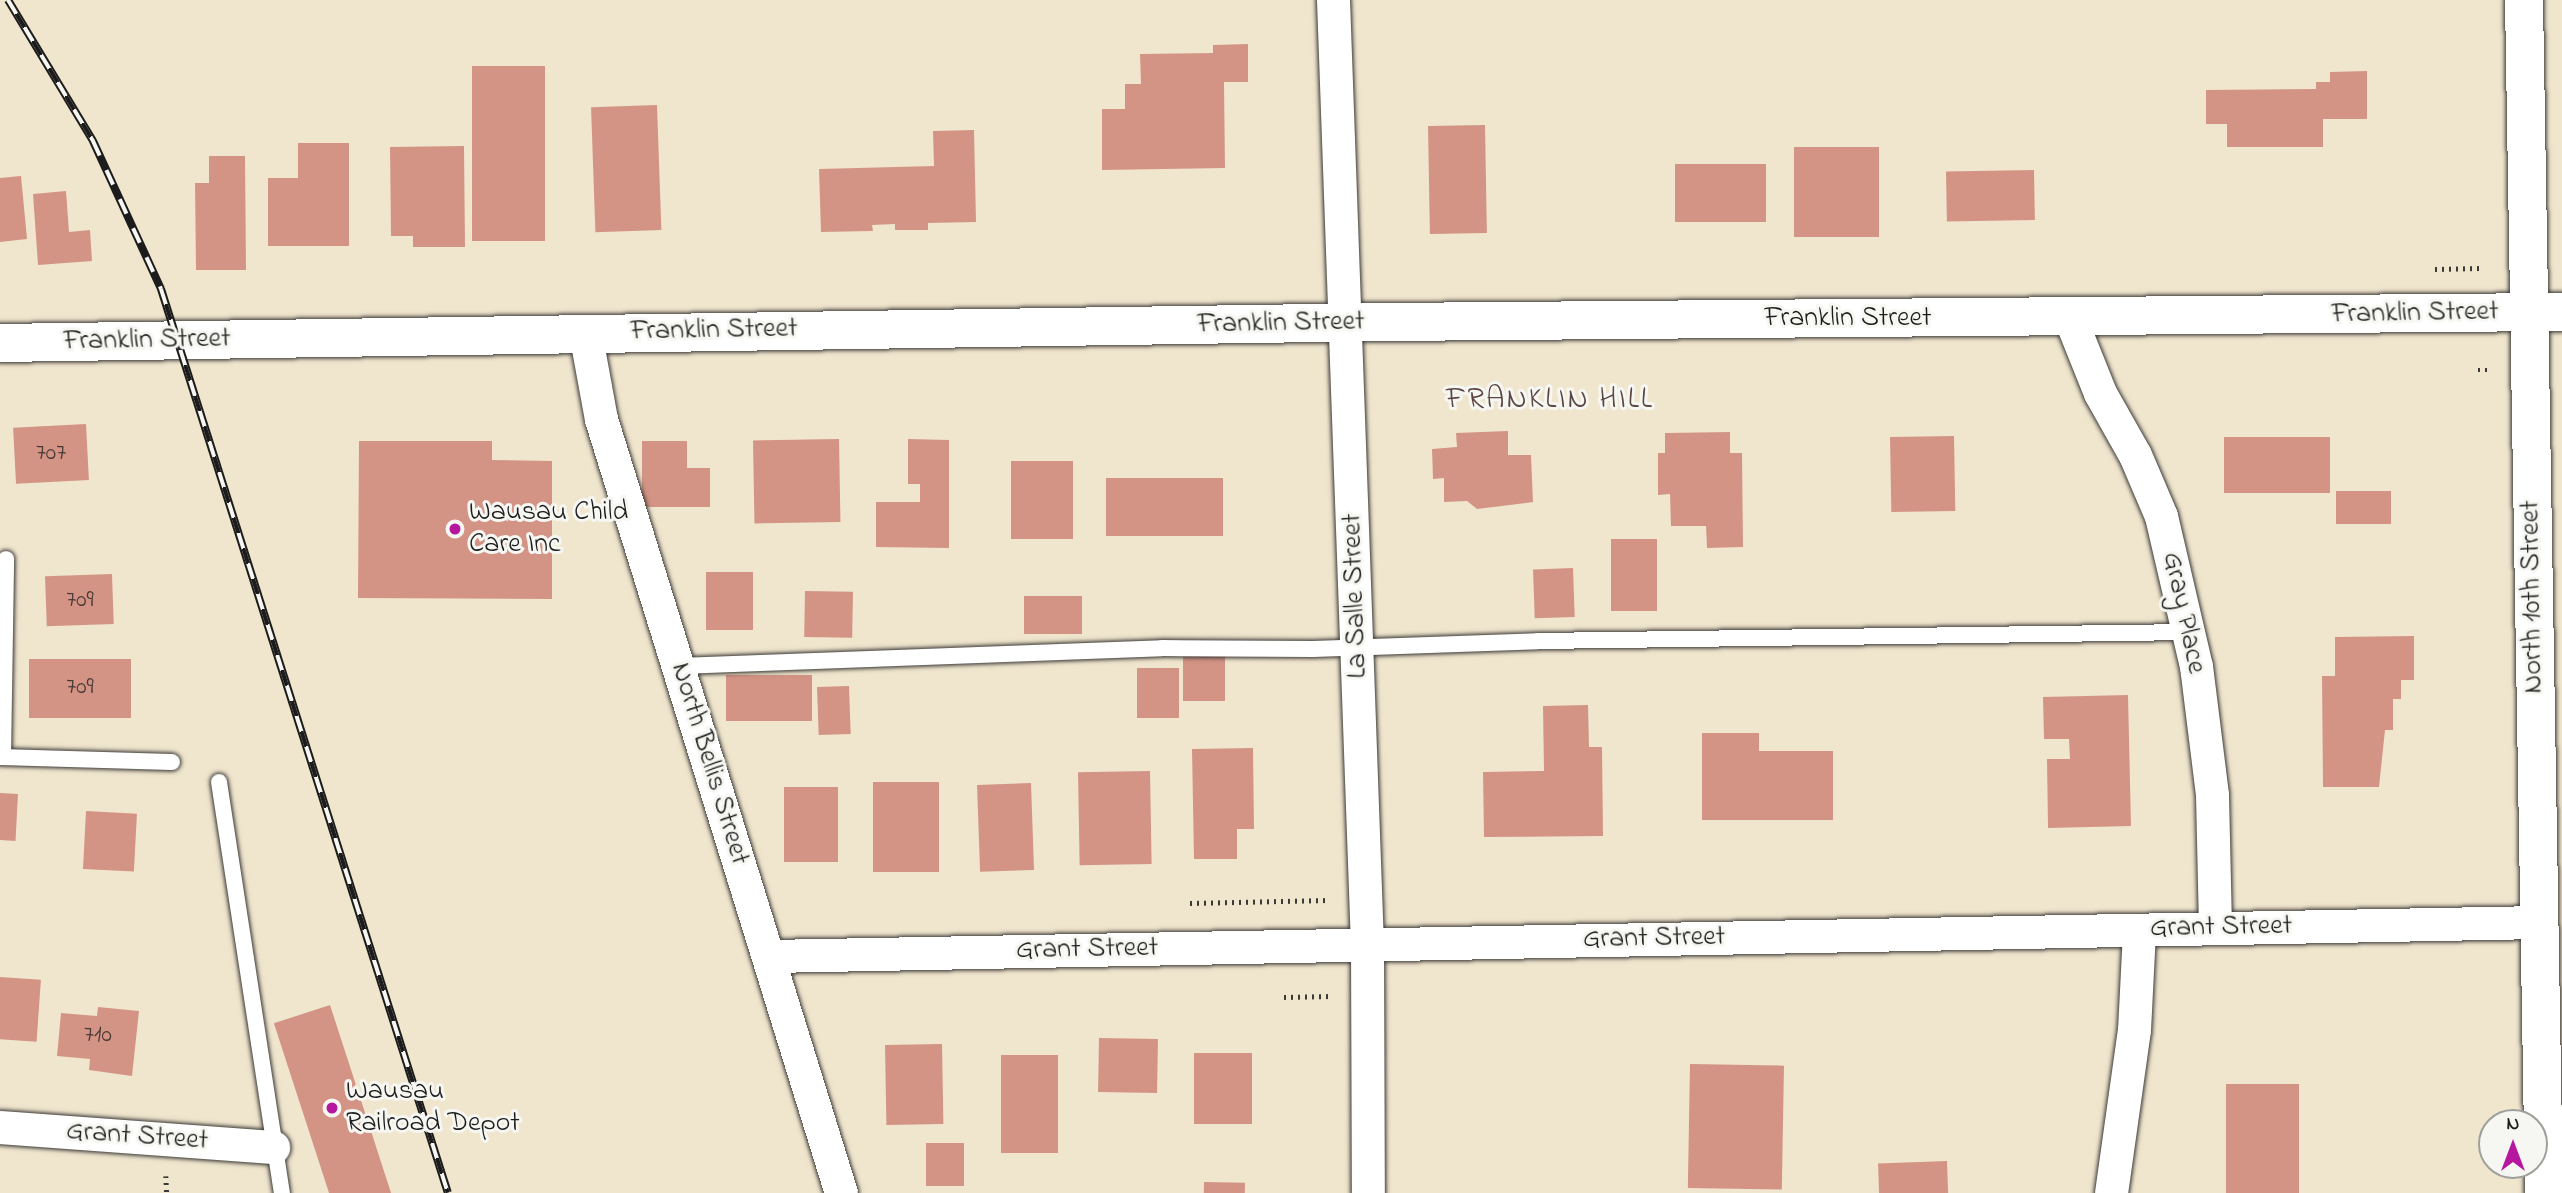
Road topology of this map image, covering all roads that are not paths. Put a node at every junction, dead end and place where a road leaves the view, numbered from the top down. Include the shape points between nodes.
1 (1333, 0) edge
2 (2524, 0) edge
3 (2546, 312) edge
4 (2070, 318) junction
5 (1345, 323) junction
6 (586, 332) junction
7 (0, 343) edge
8 (6, 559) dead end
9 (2189, 632) junction
10 (1358, 647) junction
11 (679, 666) junction
12 (2, 757) edge
13 (172, 762) dead end
14 (219, 782) dead end
15 (2539, 922) junction
16 (2215, 928) junction
17 (2140, 930) junction
18 (1367, 944) junction
19 (769, 956) junction
20 (0, 1128) edge
21 (273, 1147) junction
22 (282, 1193) edge
23 (841, 1193) edge
24 (1368, 1193) edge
25 (2110, 1193) edge
26 (2544, 1193) edge

1 - 5 street, La Salle Street
2 - 3 street, North 10th Street
3 - 4 street, Franklin Street
3 - 15 street, North 10th Street
4 - 5 street, Franklin Street
4 - 9 street, Gray Place via 2100,393 2135,455 2161,516
5 - 6 street, Franklin Street
5 - 10 street, La Salle Street
6 - 7 street, Franklin Street
6 - 11 street, North Bellis Street via 601,419
8 - 12 lane
9 - 10 lane
9 - 16 street, Gray Place via 2212,795
10 - 11 lane via 1099,650
10 - 18 street, La Salle Street
11 - 19 street, North Bellis Street
12 - 13 lane
14 - 21 lane
15 - 16 street, Grant Street
15 - 26 street, North 10th Street
16 - 17 street, Grant Street
17 - 18 street, Grant Street
17 - 25 street via 2134,1030
18 - 19 street, Grant Street
18 - 24 street, La Salle Street
19 - 23 street, North Bellis Street
20 - 21 street, Grant Street
21 - 22 lane

